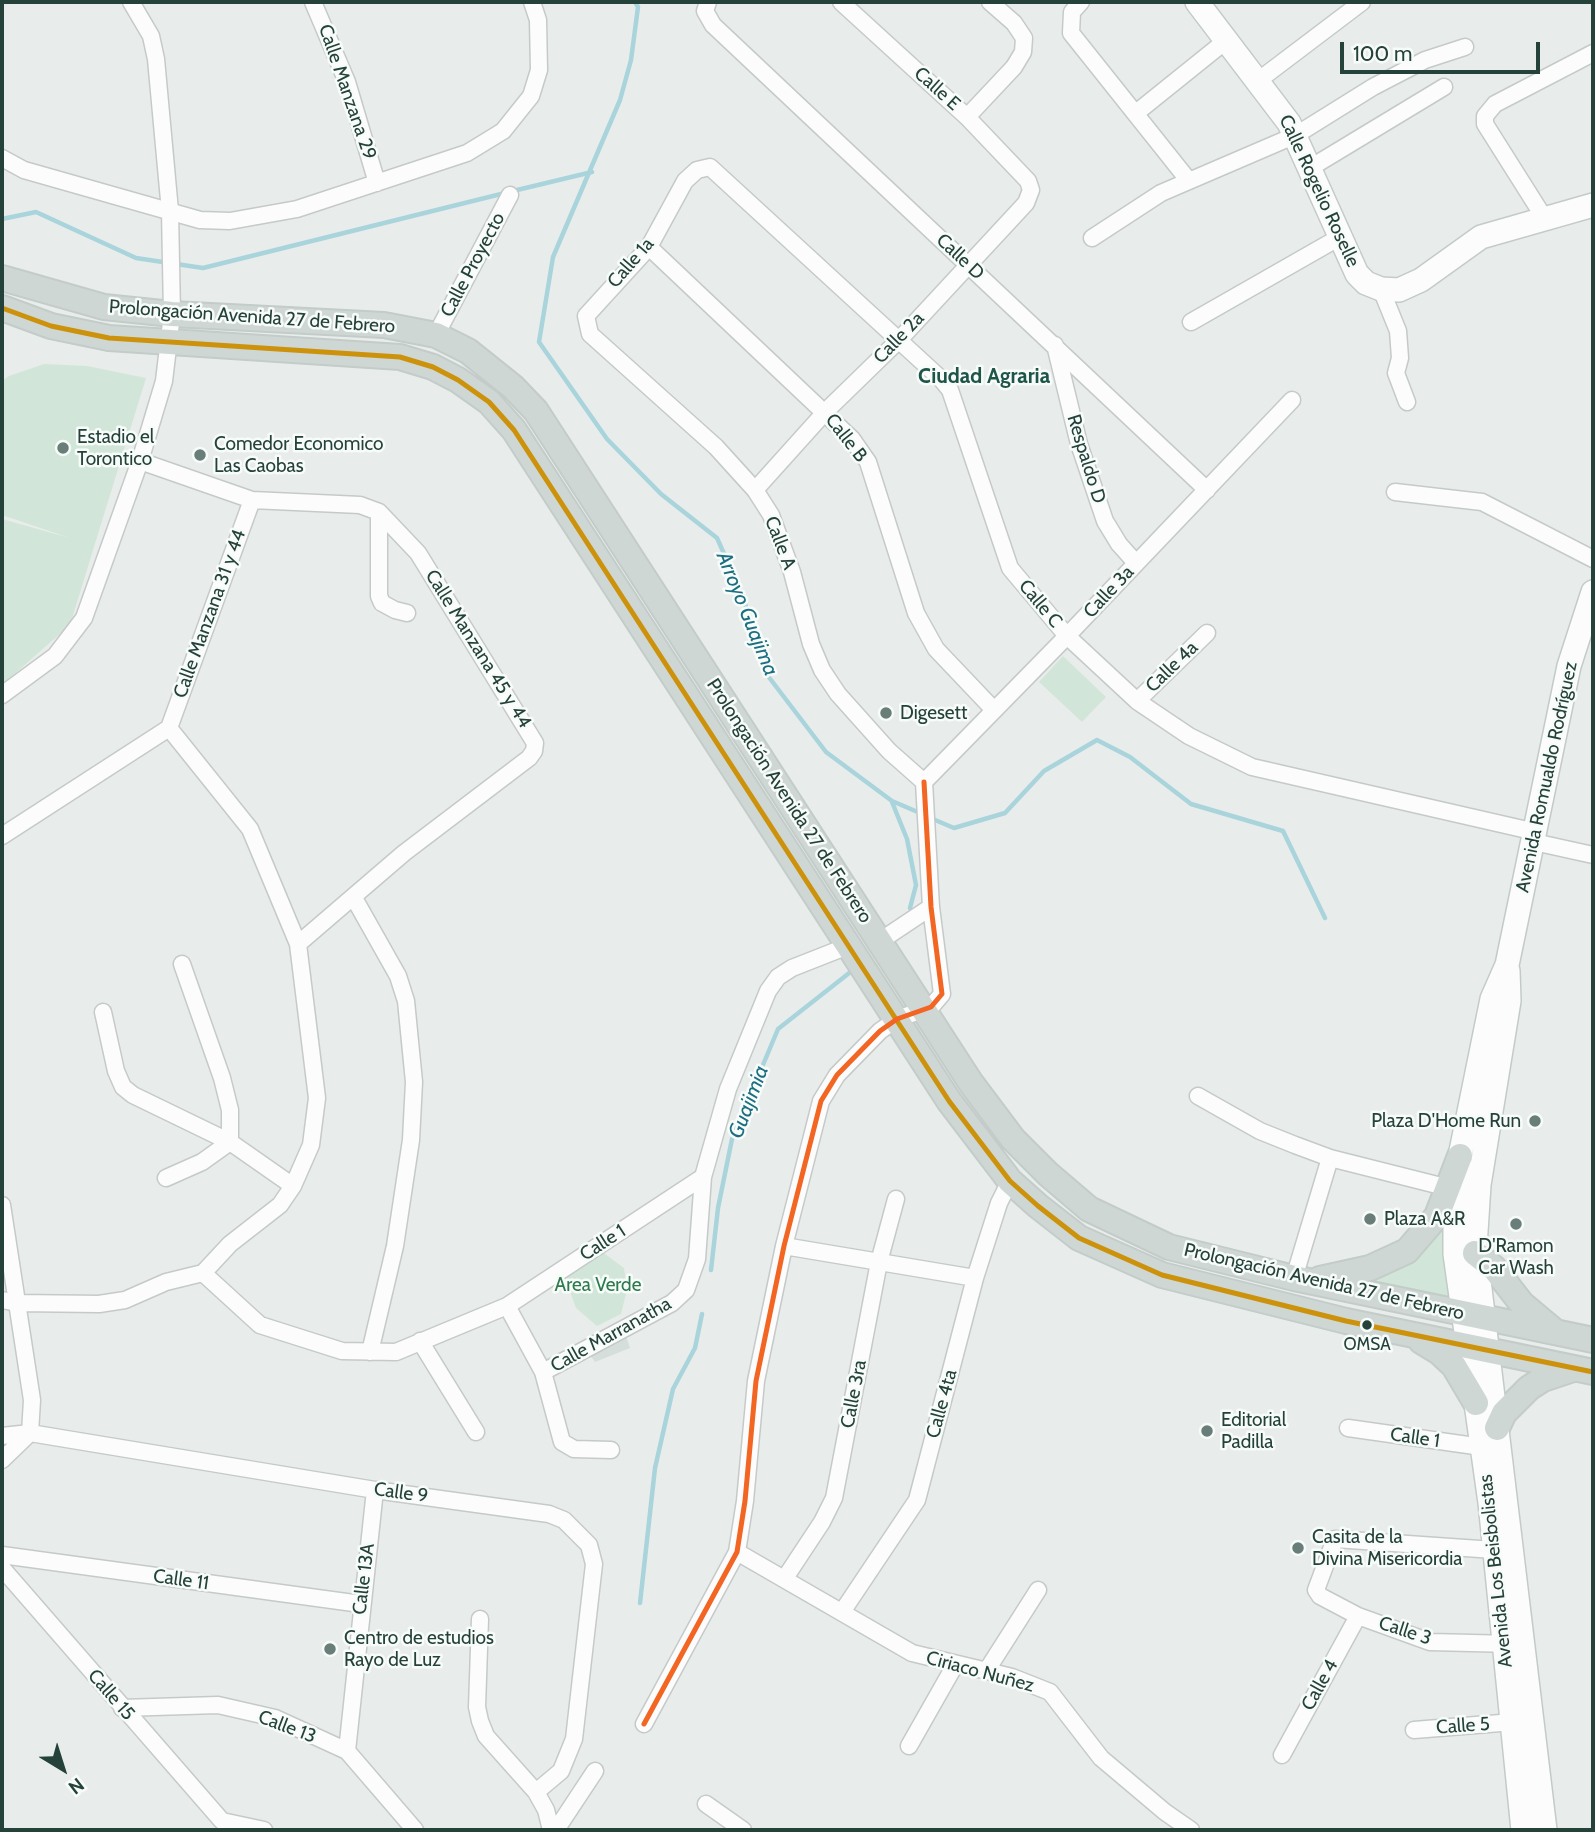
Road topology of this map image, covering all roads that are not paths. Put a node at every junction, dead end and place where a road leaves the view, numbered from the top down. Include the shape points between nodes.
1 (131, 2) edge
2 (313, 2) edge
3 (532, 2) edge
4 (708, 2) edge
5 (841, 2) edge
6 (990, 2) edge
7 (1081, 2) edge
8 (1197, 2) edge
9 (1362, 2) edge
10 (1228, 40) junction
11 (1465, 47) dead end
12 (1593, 53) edge
13 (1259, 80) junction
14 (1444, 87) dead end
15 (1136, 113) junction
16 (967, 117) junction
17 (1296, 135) junction
18 (2, 158) edge
19 (710, 167) joint
20 (1310, 168) junction
21 (1028, 181) joint
22 (1189, 181) junction
23 (377, 183) junction
24 (510, 195) dead end
25 (1593, 205) edge
26 (170, 211) junction
27 (1545, 219) junction
28 (1340, 237) junction
29 (1092, 238) dead end
30 (649, 247) junction
31 (968, 265) junction
32 (2, 278) edge
33 (1381, 289) junction
34 (2, 308) edge
35 (172, 314) junction
36 (1191, 322) dead end
37 (590, 334) joint
38 (436, 335) junction
39 (899, 340) junction
40 (170, 344) junction
41 (1055, 345) junction
42 (1292, 400) dead end
43 (1407, 402) dead end
44 (826, 411) junction
45 (140, 461) junction
46 (755, 490) junction
47 (1207, 490) junction
48 (1395, 492) dead end
49 (252, 500) junction
50 (379, 512) junction
51 (1593, 559) edge
52 (1136, 563) junction
53 (1593, 592) edge
54 (407, 613) dead end
55 (1207, 633) dead end
56 (1068, 636) junction
57 (2, 695) edge
58 (1137, 701) junction
59 (994, 710) junction
60 (169, 728) junction
61 (924, 790) junction
62 (2, 836) edge
63 (1535, 837) junction
64 (1593, 855) edge
65 (354, 898) junction
66 (931, 907) junction
67 (880, 941) junction
68 (298, 944) junction
69 (848, 946) junction
70 (182, 964) dead end
71 (1507, 965) junction
72 (924, 1010) junction
73 (103, 1012) dead end
74 (897, 1019) junction
75 (1198, 1096) dead end
76 (230, 1142) junction
77 (1460, 1156) junction
78 (1331, 1158) junction
79 (703, 1177) junction
80 (166, 1178) dead end
81 (1010, 1181) junction
82 (293, 1186) junction
83 (1449, 1188) junction
84 (896, 1199) dead end
85 (2, 1205) edge
86 (784, 1246) junction
87 (1475, 1253) junction
88 (879, 1262) junction
89 (204, 1273) junction
90 (975, 1278) junction
91 (1302, 1280) junction
92 (9, 1302) edge
93 (507, 1306) junction
94 (1474, 1316) junction
95 (1401, 1332) junction
96 (1559, 1334) junction
97 (1593, 1340) edge
98 (420, 1341) junction
99 (1478, 1349) junction
100 (370, 1352) junction
101 (1585, 1370) edge
102 (543, 1372) junction
103 (1476, 1403) junction
104 (1348, 1428) dead end
105 (476, 1432) dead end
106 (30, 1433) junction
107 (2, 1436) edge
108 (1490, 1438) junction
109 (611, 1450) dead end
110 (2, 1460) edge
111 (375, 1490) junction
112 (1494, 1550) junction
113 (737, 1552) junction
114 (2, 1555) edge
115 (2, 1568) edge
116 (785, 1578) junction
117 (1038, 1590) dead end
118 (361, 1604) junction
119 (842, 1612) junction
120 (1358, 1616) junction
121 (480, 1619) dead end
122 (1513, 1644) junction
123 (955, 1665) junction
124 (987, 1670) junction
125 (122, 1707) junction
126 (1513, 1722) junction
127 (643, 1724) dead end
128 (1414, 1730) dead end
129 (909, 1746) dead end
130 (347, 1751) junction
131 (1282, 1755) dead end
132 (595, 1771) dead end
133 (536, 1792) junction
134 (706, 1804) dead end
135 (217, 1826) edge
136 (264, 1830) edge
137 (415, 1830) edge
138 (554, 1830) edge
139 (743, 1830) edge
140 (1191, 1830) edge
141 (1523, 1830) edge
142 (1545, 1830) edge

1 - 26 street via 151,36 156,59
2 - 23 street, Calle Manzana 29 via 347,82
3 - 23 street via 538,20 539,70 531,96 503,131 467,153
4 - 31 street, Calle D via 705,11 713,25
5 - 16 street, Calle E
6 - 16 street via 1024,38 1023,52
7 - 15 street via 1072,12 1072,33
8 - 10 main road, Calle Rogelio Roselle
9 - 13 street
10 - 13 main road, Calle Rogelio Roselle
10 - 15 street
11 - 17 street via 1425,60 1373,87
12 - 27 street via 1495,104 1485,116 1485,124
13 - 17 main road, Calle Rogelio Roselle
14 - 20 street
15 - 22 street
16 - 21 street, Calle E
17 - 20 main road, Calle Rogelio Roselle
17 - 22 street
18 - 26 street via 24,170
19 - 30 street, Calle 1a via 697,170 685,181
19 - 39 street, Calle C
20 - 28 main road, Calle Rogelio Roselle
21 - 31 street, Calle 2a via 1031,190 1026,203
22 - 29 street via 1139,205
23 - 26 street via 297,209 229,221 200,220
24 - 38 street, Calle Proyecto
25 - 27 main road
26 - 35 street
27 - 33 main road via 1481,237 1421,280 1399,290
28 - 33 main road, Calle Rogelio Roselle via 1357,274
28 - 36 street
30 - 37 street, Calle 1a via 586,316
30 - 44 street, Calle B
31 - 39 street, Calle 2a
31 - 41 street, Calle D
32 - 35 main road, Prolongación Avenida 27 de Febrero via 104,307
33 - 43 street via 1398,331 1396,373
34 - 40 main road, Prolongación Avenida 27 de Febrero via 51,326
35 - 38 main road, Prolongación Avenida 27 de Febrero via 384,325
35 - 40 street
37 - 46 street, Calle A via 716,447
38 - 67 main road, Prolongación Avenida 27 de Febrero via 491,366 536,411
39 - 44 street, Calle 2a
39 - 56 street, Calle C via 950,390 1010,568
40 - 45 street
40 - 69 main road, Prolongación Avenida 27 de Febrero via 400,357 433,367 489,402 522,442
41 - 47 street, Calle D
41 - 52 street, Respaldo D via 1079,443 1105,522
42 - 47 street, Calle 3a
44 - 46 street, Calle 2a
44 - 59 street, Calle B via 868,462 916,613 936,649
45 - 49 street
45 - 57 street via 84,618 55,656
46 - 61 street, Calle A via 771,515 822,670
47 - 52 street, Calle 3a
48 - 51 street via 1482,502
49 - 50 street via 360,505
49 - 60 street, Calle Manzana 31 y 44
50 - 54 street via 379,596 382,603
50 - 65 street, Calle Manzana 45 y 44 via 418,553 535,743 529,758 404,853
52 - 56 street, Calle 3a
53 - 63 main road, Avenida Romualdo Rodríguez via 1569,666
55 - 58 street, Calle 4a
56 - 58 street, Calle C
56 - 59 street, Calle 3a
58 - 63 street, Calle C via 1189,736 1252,767
59 - 61 street, Calle 3a
60 - 62 street
60 - 68 street via 250,829
61 - 66 street
63 - 64 street, Calle C
63 - 71 main road, Avenida Romualdo Rodríguez
65 - 68 street, Calle Manzana 45 y 44
65 - 100 street via 398,976 406,1001 414,1082 411,1140 395,1245
66 - 67 street
66 - 72 street via 943,994
67 - 72 main road, Prolongación Avenida 27 de Febrero
68 - 82 street via 317,1098 311,1145
69 - 74 main road, Prolongación Avenida 27 de Febrero
69 - 79 street via 798,964 778,977 768,991 728,1089
70 - 76 street via 222,1078 230,1110
71 - 77 main road, Avenida Romualdo Rodríguez via 1492,999
71 - 87 main road, Avenida Romualdo Rodríguez via 1509,1001 1479,1185
72 - 74 street
72 - 91 main road, Prolongación Avenida 27 de Febrero via 1013,1139 1089,1209 1169,1247
73 - 76 street via 124,1087
74 - 81 main road, Prolongación Avenida 27 de Febrero via 949,1101
74 - 86 street via 837,1075 821,1101
75 - 78 street via 1261,1131
76 - 80 street
76 - 82 street
77 - 83 main road
77 - 94 main road, Avenida Romualdo Rodríguez via 1455,1254
78 - 83 street
78 - 91 street
79 - 93 street, Calle 1
79 - 102 street, Calle Marranatha via 697,1259 686,1290 672,1303
81 - 90 street, Calle 4ta
81 - 95 main road, Prolongación Avenida 27 de Febrero via 1079,1238 1162,1275
82 - 89 street via 280,1205 230,1244
83 - 91 main road via 1433,1222 1406,1251 1370,1268
84 - 88 street, Calle 3ra
85 - 92 street
86 - 88 street
86 - 113 street via 756,1381
87 - 94 main road, Avenida Romualdo Rodríguez
87 - 96 main road via 1494,1268 1522,1304
88 - 90 street
88 - 116 street, Calle 3ra via 834,1498
89 - 92 street via 166,1282 125,1300 99,1304
89 - 100 street, Calle 1 via 260,1325 342,1350
90 - 119 street, Calle 4ta via 917,1500
91 - 94 main road, Prolongación Avenida 27 de Febrero
92 - 106 street via 32,1400
93 - 98 street, Calle 1
93 - 102 street
94 - 96 main road, Prolongación Avenida 27 de Febrero
94 - 99 main road, Avenida Los Beisbolistas
95 - 99 main road, Prolongación Avenida 27 de Febrero
95 - 103 main road via 1439,1352 1454,1366
96 - 97 main road, Prolongación Avenida 27 de Febrero
98 - 100 street, Calle 1 via 396,1352
98 - 105 street
99 - 101 main road, Prolongación Avenida 27 de Febrero
99 - 103 main road, Avenida Los Beisbolistas
99 - 108 main road, Avenida Los Beisbolistas
101 - 108 main road via 1543,1379 1528,1388 1504,1413
102 - 109 street via 562,1442 574,1449
103 - 108 main road, Avenida Los Beisbolistas
104 - 108 street, Calle 1
106 - 107 street, Calle 9
106 - 110 street
106 - 111 street, Calle 9
108 - 112 main road, Avenida Los Beisbolistas
108 - 122 main road, Avenida Los Beisbolistas
111 - 118 street, Calle 13A
111 - 133 street, Calle 9 via 549,1514 564,1520 589,1545 594,1564 572,1746 561,1771
112 - 120 street, Calle 3 via 1335,1539 1315,1590
112 - 122 main road, Avenida Los Beisbolistas
113 - 116 street, Ciriaco Nuñez
113 - 127 street
114 - 118 street, Calle 11
115 - 125 street, Calle 15
116 - 119 street, Ciriaco Nuñez
117 - 124 street
118 - 130 street, Calle 13A
119 - 123 street, Ciriaco Nuñez via 912,1653
120 - 122 street, Calle 3 via 1430,1642
120 - 131 street, Calle 4
121 - 133 street via 480,1721 486,1736
122 - 126 main road, Avenida Los Beisbolistas
122 - 142 main road, Avenida Los Beisbolistas
123 - 124 street, Ciriaco Nuñez
123 - 129 street
124 - 140 street, Ciriaco Nuñez via 1050,1692 1101,1758
125 - 130 street, Calle 13 via 218,1705 275,1718
125 - 135 street, Calle 15
126 - 128 street, Calle 5
126 - 141 main road, Avenida Los Beisbolistas
130 - 137 street, Calle 13
132 - 138 street
133 - 138 street
134 - 139 street
135 - 136 street

